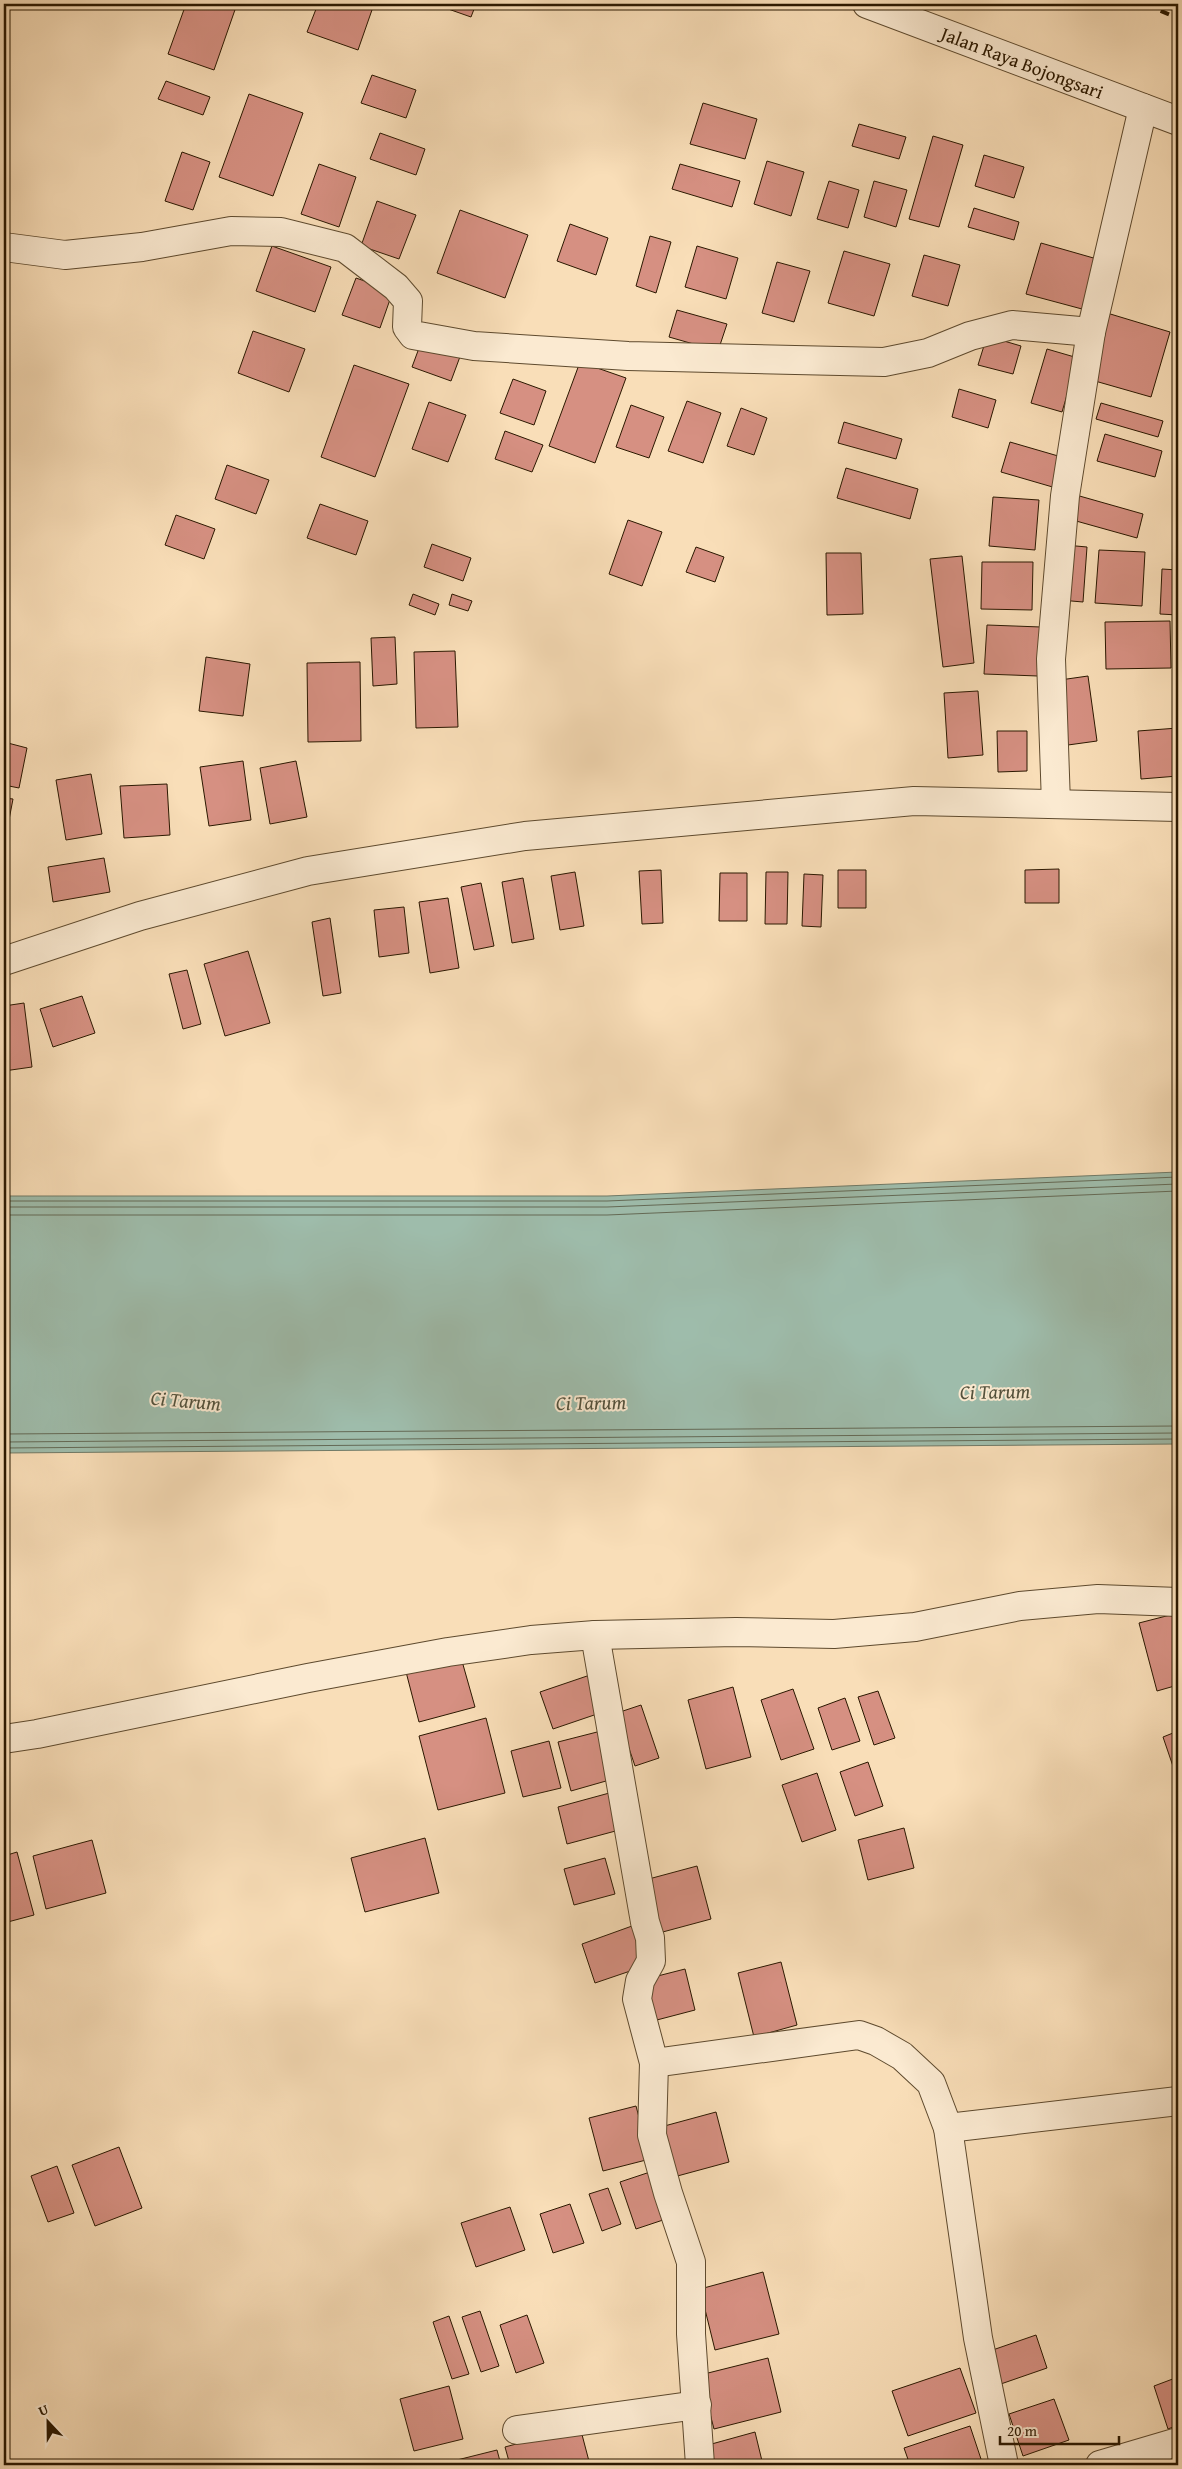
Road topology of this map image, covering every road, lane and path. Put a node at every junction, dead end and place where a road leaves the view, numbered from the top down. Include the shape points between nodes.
1 (867, 4) edge
2 (1143, 108) junction
3 (1178, 121) edge
4 (4, 248) edge
5 (1091, 332) junction
6 (1056, 804) junction
7 (1178, 807) edge
8 (4, 961) edge
9 (1178, 1602) edge
10 (595, 1635) junction
11 (4, 1739) edge
12 (654, 2062) junction
13 (1178, 2101) edge
14 (948, 2128) junction
15 (697, 2405) junction
16 (517, 2430) dead end
17 (1178, 2442) edge
18 (700, 2465) edge
19 (1004, 2465) edge
20 (1100, 2465) edge

1 - 2 street, Jalan Raya Bojongsari
2 - 3 street, Jalan Raya Bojongsari
2 - 5 street
4 - 5 street via 65,255 142,247 230,231 281,232 345,248 380,274 408,301 407,327 413,335 474,346 628,356 884,362 928,353 970,336 1012,325
5 - 6 street via 1065,496 1051,659
6 - 7 street
6 - 8 street via 914,801 515,838 308,871 140,916
9 - 10 street via 1098,1599 1020,1606 915,1627 834,1634
10 - 11 street via 448,1652
10 - 12 street via 650,1938 651,1961 640,1981 637,1999
12 - 14 street via 859,2035 902,2056 931,2083
12 - 15 street via 652,2135 691,2262 691,2334
13 - 14 street
14 - 19 street via 978,2338
15 - 16 street
15 - 18 street
17 - 20 street

